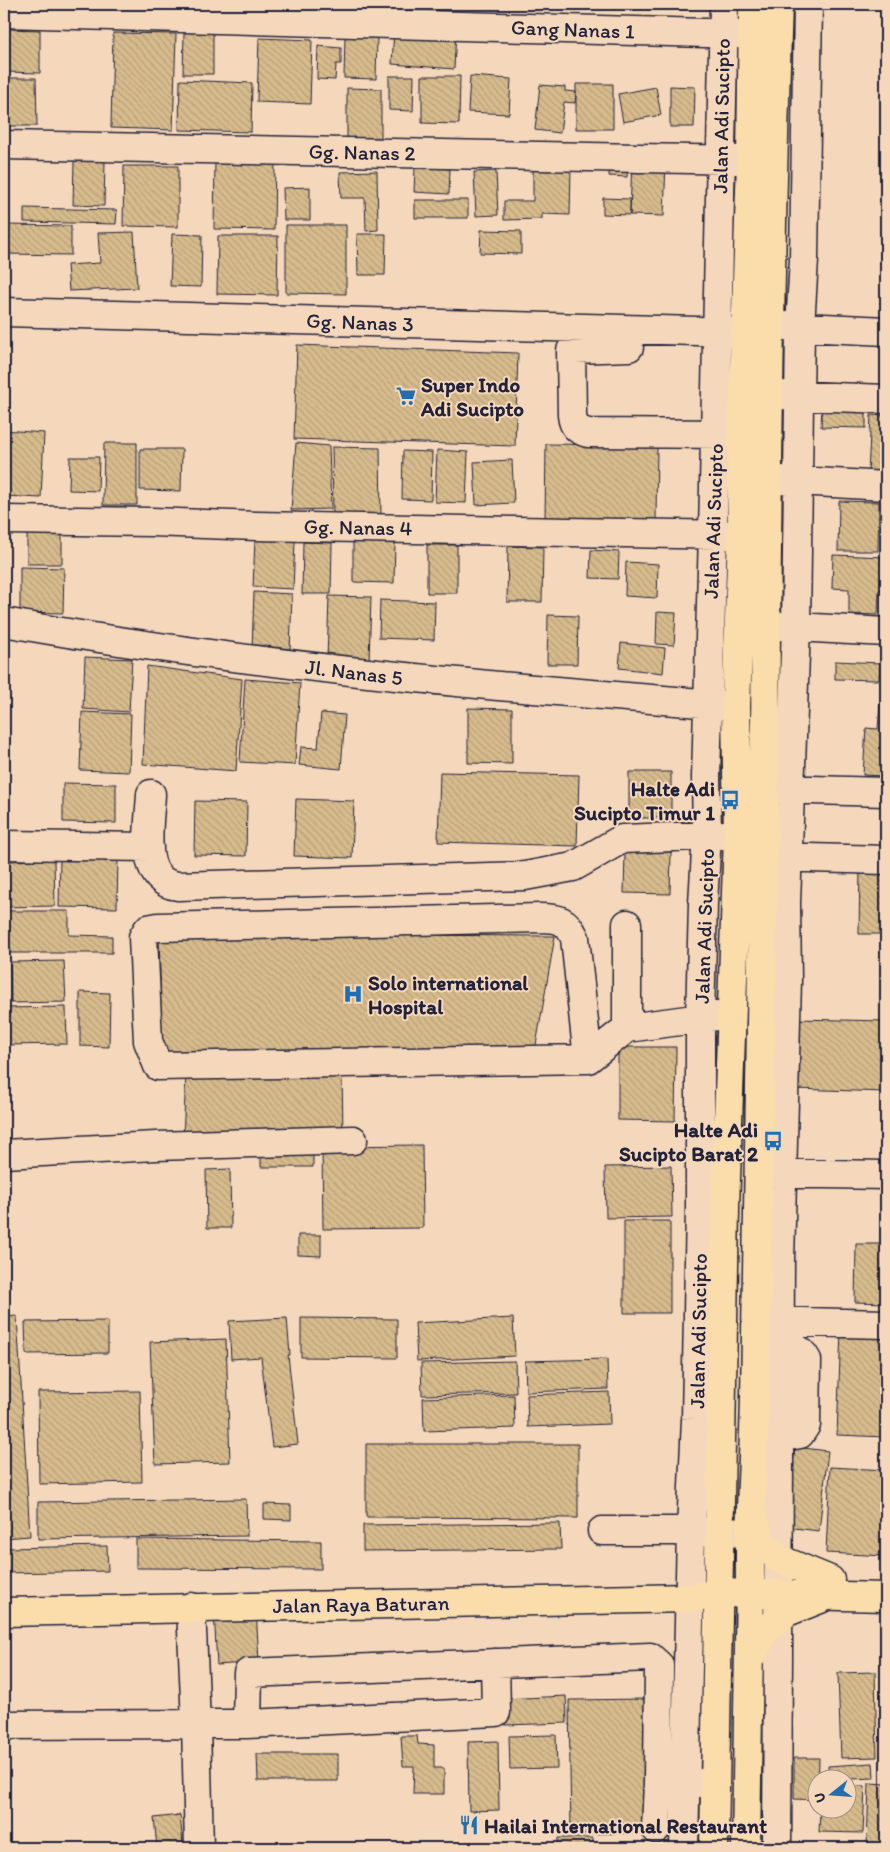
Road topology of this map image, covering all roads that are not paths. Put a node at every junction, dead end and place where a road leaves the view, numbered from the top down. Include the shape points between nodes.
1 (724, 4) edge
2 (753, 4) edge
3 (778, 4) edge
4 (808, 4) edge
5 (4, 13) edge
6 (723, 34) junction
7 (765, 35) junction
8 (808, 38) junction
9 (4, 145) edge
10 (721, 160) junction
11 (751, 160) junction
12 (804, 259) junction
13 (772, 260) junction
14 (4, 312) edge
15 (800, 327) junction
16 (886, 331) edge
17 (754, 335) junction
18 (716, 339) junction
19 (770, 394) junction
20 (799, 395) junction
21 (886, 399) edge
22 (715, 433) junction
23 (742, 434) junction
24 (768, 446) junction
25 (798, 447) junction
26 (766, 479) junction
27 (798, 481) junction
28 (886, 486) edge
29 (4, 520) edge
30 (713, 534) junction
31 (742, 535) junction
32 (4, 622) edge
33 (766, 624) junction
34 (796, 628) junction
35 (886, 632) edge
36 (707, 704) junction
37 (736, 706) junction
38 (706, 777) junction
39 (736, 778) junction
40 (777, 789) junction
41 (886, 792) edge
42 (151, 794) dead end
43 (707, 834) junction
44 (4, 845) edge
45 (149, 846) junction
46 (763, 846) junction
47 (886, 860) edge
48 (703, 904) junction
49 (734, 906) junction
50 (628, 924) dead end
51 (702, 957) junction
52 (733, 960) junction
53 (731, 1014) junction
54 (700, 1019) junction
55 (627, 1028) junction
56 (588, 1059) junction
57 (700, 1134) junction
58 (727, 1134) junction
59 (353, 1140) dead end
60 (4, 1154) edge
61 (770, 1173) junction
62 (886, 1175) edge
63 (713, 1208) junction
64 (768, 1320) junction
65 (886, 1324) edge
66 (709, 1419) junction
67 (767, 1437) junction
68 (750, 1521) junction
69 (602, 1531) dead end
70 (691, 1531) junction
71 (720, 1531) junction
72 (886, 1581) edge
73 (718, 1585) junction
74 (750, 1586) junction
75 (778, 1588) junction
76 (830, 1588) junction
77 (886, 1597) edge
78 (690, 1598) junction
79 (190, 1607) junction
80 (4, 1612) edge
81 (495, 1664) junction
82 (748, 1671) junction
83 (777, 1683) junction
84 (4, 1724) edge
85 (196, 1724) junction
86 (247, 1724) junction
87 (658, 1781) junction
88 (686, 1783) junction
89 (716, 1783) junction
90 (656, 1829) dead end
91 (200, 1848) edge
92 (684, 1848) edge
93 (714, 1848) edge
94 (746, 1848) edge
95 (777, 1848) edge

1 - 6 street, Jalan Adi Sucipto
2 - 7 main road, Jalan Adi Sucipto
3 - 7 main road, Jalan Adi Sucipto
4 - 8 street, Jalan Adi Sucipto
5 - 6 street, Gang Nanas 1
6 - 7 street, Gang Nanas 1
6 - 10 street, Jalan Adi Sucipto
7 - 8 street, Gang Nanas 1
7 - 11 main road, Jalan Adi Sucipto
7 - 13 main road, Jalan Adi Sucipto
8 - 12 street, Jalan Adi Sucipto
9 - 10 street, Gg. Nanas 2
10 - 11 street, Gg. Nanas 2
10 - 18 street, Jalan Adi Sucipto
11 - 17 main road, Jalan Adi Sucipto
12 - 13 street
12 - 15 street, Jalan Adi Sucipto
13 - 17 main road, Jalan Adi Sucipto
14 - 18 street, Gg. Nanas 3
15 - 16 street
15 - 17 street
15 - 20 street, Jalan Adi Sucipto
17 - 18 street
17 - 19 main road, Jalan Adi Sucipto
17 - 23 main road, Jalan Adi Sucipto
18 - 22 street, Jalan Adi Sucipto
18 - 22 street via 575,349 570,356 573,425 579,430
19 - 20 street
19 - 24 main road, Jalan Adi Sucipto
20 - 21 street
20 - 25 street, Jalan Adi Sucipto
22 - 23 street
22 - 30 street, Jalan Adi Sucipto
23 - 31 main road, Jalan Adi Sucipto
24 - 25 street
24 - 26 main road, Jalan Adi Sucipto
25 - 27 street, Jalan Adi Sucipto
26 - 27 street
26 - 33 main road, Jalan Adi Sucipto
27 - 28 street
27 - 34 street, Jalan Adi Sucipto
29 - 30 street, Gg. Nanas 4
30 - 31 street, Gg. Nanas 4
30 - 36 street, Jalan Adi Sucipto
31 - 37 main road, Jalan Adi Sucipto
32 - 36 street, Jl. Nanas 5 via 190,652 400,677
33 - 34 street
33 - 40 main road, Jalan Adi Sucipto
34 - 35 street
34 - 40 street, Jalan Adi Sucipto
36 - 37 street, Jl. Nanas 5
36 - 38 street, Jalan Adi Sucipto
37 - 39 main road, Jalan Adi Sucipto
38 - 39 street
38 - 43 street, Jalan Adi Sucipto
39 - 46 main road, Jalan Adi Sucipto
40 - 41 street
40 - 46 main road, Jalan Adi Sucipto
42 - 45 street
43 - 45 street via 622,839 573,867 525,876 178,886 157,876
43 - 46 street
43 - 48 street, Jalan Adi Sucipto
44 - 45 street
46 - 47 street
46 - 49 main road, Jalan Adi Sucipto
46 - 61 main road, Jalan Adi Sucipto via 774,902
48 - 49 street
48 - 51 street, Jalan Adi Sucipto
49 - 52 main road, Jalan Adi Sucipto
50 - 55 street
51 - 52 street
51 - 54 street, Jalan Adi Sucipto
52 - 53 main road, Jalan Adi Sucipto
53 - 54 street
53 - 58 main road, Jalan Adi Sucipto
54 - 55 street
54 - 57 street, Jalan Adi Sucipto
55 - 56 street
56 - 56 street via 575,938 571,929 559,919 158,926 148,930 144,937 148,1041 158,1066
57 - 58 street
57 - 63 street, Jalan Adi Sucipto
58 - 63 main road, Jalan Adi Sucipto
59 - 60 street
61 - 62 street
61 - 64 main road, Jalan Adi Sucipto
63 - 66 main road, Jalan Adi Sucipto
64 - 65 street
64 - 67 main road, Jalan Adi Sucipto
64 - 67 street via 807,1360 806,1425 800,1434
66 - 70 street, Jalan Adi Sucipto
66 - 71 main road, Jalan Adi Sucipto
67 - 68 main road, Jalan Adi Sucipto
67 - 75 street, Jalan Adi Sucipto
68 - 71 street
68 - 74 main road, Jalan Adi Sucipto
68 - 75 main road via 762,1543
69 - 70 street
70 - 71 street
70 - 78 street, Jalan Adi Sucipto
71 - 73 main road, Jalan Adi Sucipto
72 - 76 main road
73 - 74 main road, Jalan Raya Baturan
73 - 78 main road, Jalan Raya Baturan
73 - 89 main road, Jalan Adi Sucipto
74 - 75 main road, Jalan Raya Baturan
74 - 82 main road, Jalan Adi Sucipto
75 - 76 main road
75 - 76 main road via 787,1612
75 - 82 main road via 766,1630
75 - 83 street, Jalan Adi Sucipto
76 - 77 main road
78 - 79 main road, Jalan Raya Baturan
78 - 88 street, Jalan Adi Sucipto
79 - 80 main road, Jalan Raya Baturan
79 - 85 street
81 - 86 street via 496,1712
81 - 86 street via 248,1673
81 - 87 street via 650,1657 659,1665
82 - 83 street
82 - 94 main road, Jalan Adi Sucipto
83 - 95 street, Jalan Adi Sucipto
84 - 85 street
85 - 86 street
85 - 91 street
87 - 88 street
87 - 90 street
88 - 89 street
88 - 92 street, Jalan Adi Sucipto
89 - 93 main road, Jalan Adi Sucipto

